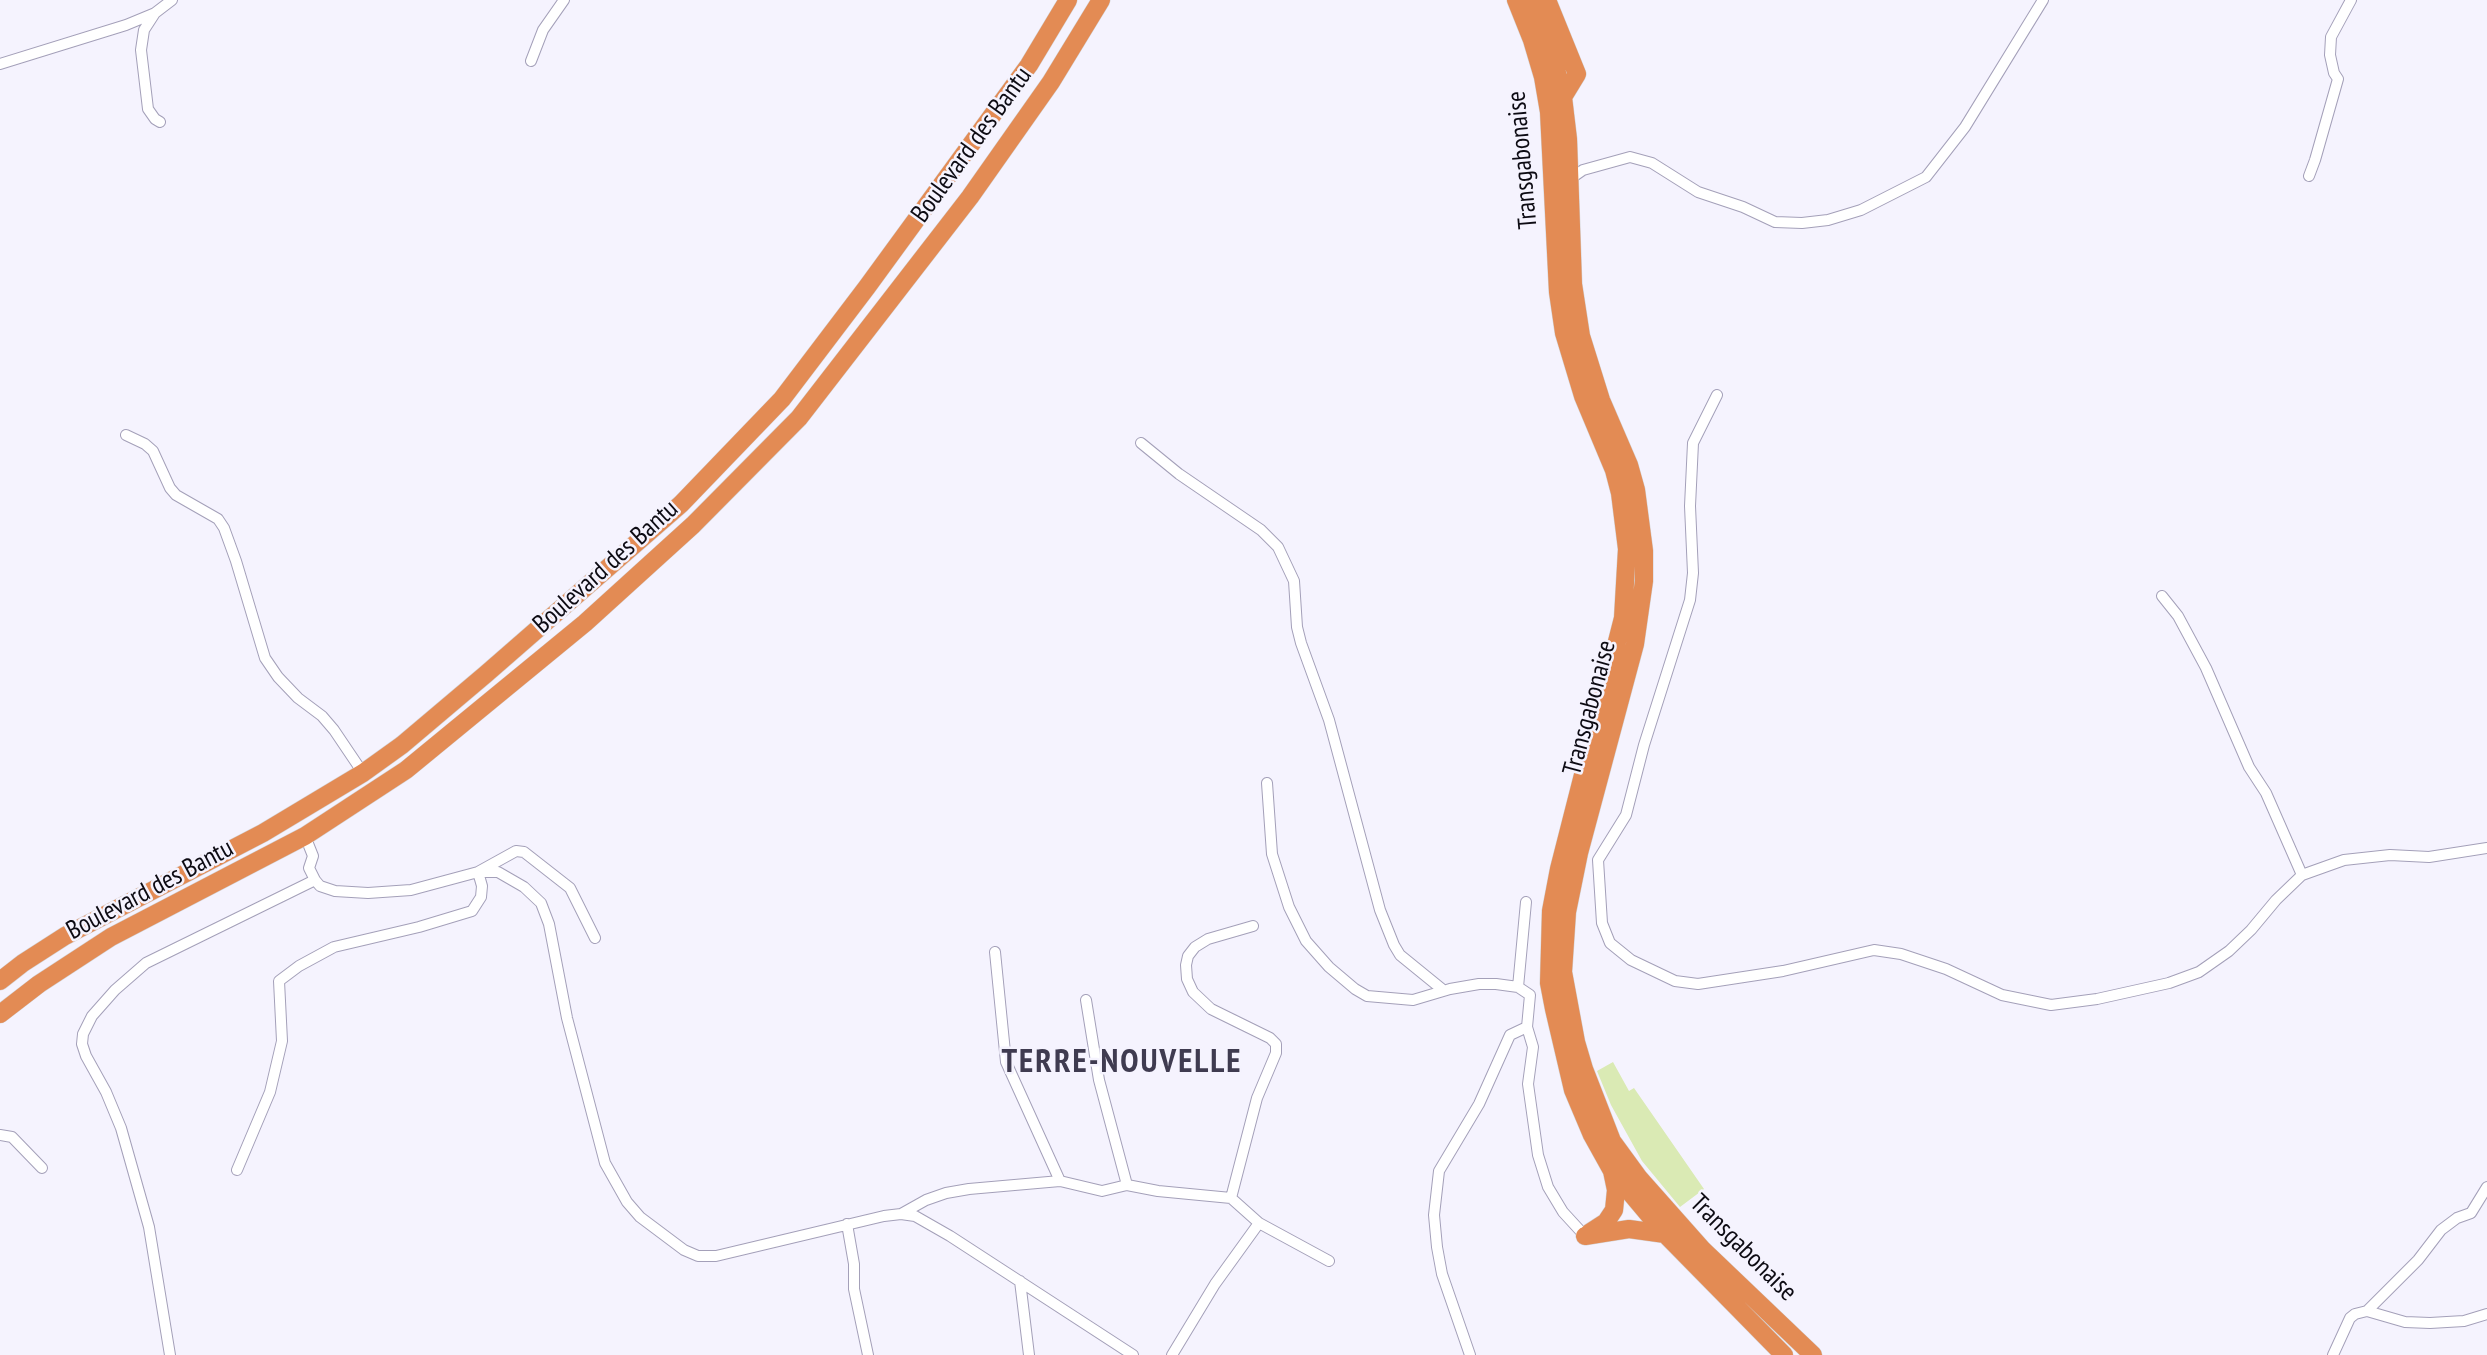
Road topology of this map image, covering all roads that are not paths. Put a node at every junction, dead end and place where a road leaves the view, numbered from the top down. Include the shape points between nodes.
1 (172, 0) edge
2 (564, 0) edge
3 (1068, 0) edge
4 (1101, 0) edge
5 (1516, 0) edge
6 (1532, 0) edge
7 (1547, 0) edge
8 (2043, 0) edge
9 (2351, 0) edge
10 (155, 13) junction
11 (531, 61) dead end
12 (0, 64) edge
13 (1563, 97) junction
14 (160, 122) dead end
15 (2309, 176) dead end
16 (1570, 179) junction
17 (1717, 395) dead end
18 (126, 435) dead end
19 (1141, 443) dead end
20 (2162, 596) dead end
21 (363, 773) junction
22 (1266, 783) dead end
23 (306, 836) junction
24 (2487, 848) edge
25 (1579, 853) junction
26 (1598, 860) junction
27 (478, 872) junction
28 (2302, 875) junction
29 (315, 880) junction
30 (1526, 902) dead end
31 (1253, 926) dead end
32 (595, 938) dead end
33 (995, 952) dead end
34 (0, 981) edge
35 (1518, 987) junction
36 (1443, 990) junction
37 (1086, 1000) dead end
38 (0, 1014) edge
39 (1527, 1027) junction
40 (0, 1135) edge
41 (42, 1168) dead end
42 (237, 1170) dead end
43 (1612, 1171) junction
44 (1060, 1181) junction
45 (1127, 1185) junction
46 (2487, 1187) edge
47 (1231, 1198) junction
48 (901, 1214) junction
49 (1259, 1223) junction
50 (846, 1224) junction
51 (1665, 1234) junction
52 (1585, 1236) junction
53 (1329, 1261) dead end
54 (1020, 1281) junction
55 (2367, 1311) junction
56 (2487, 1314) edge
57 (170, 1355) edge
58 (868, 1355) edge
59 (1029, 1355) edge
60 (1133, 1355) edge
61 (1172, 1355) edge
62 (1470, 1355) edge
63 (1784, 1355) edge
64 (1813, 1355) edge
65 (2333, 1355) edge

1 - 10 street
2 - 11 street via 543,30
3 - 21 highway, Boulevard des Bantu via 1030,65 782,399 681,504 476,683
4 - 23 highway, Boulevard des Bantu via 1051,82 970,197 799,418 693,525 585,623 406,770
5 - 43 highway, Transgabonaise via 1543,77 1549,112 1564,333 1583,396 1615,470 1625,523 1623,618 1559,869 1549,937 1549,983 1573,1090
6 - 13 highway, Transgabonaise
7 - 13 highway via 1577,74
8 - 16 street via 1965,127 1926,177 1861,210 1829,220 1774,222 1698,192 1653,163 1630,157 1583,170
9 - 15 street via 2331,37 2330,55 2338,79
10 - 12 street
10 - 14 street via 144,30 141,50 148,109
13 - 16 highway, Transgabonaise
16 - 25 highway, Transgabonaise via 1578,318 1592,375 1636,490 1644,551 1635,644
17 - 26 street via 1693,443 1693,573 1687,610 1626,815
18 - 21 street via 153,451 176,495 218,519 236,561 265,658 298,698 334,730
19 - 36 street via 1278,547 1294,582 1301,643 1329,720 1380,910 1400,954
20 - 28 street via 2206,668
21 - 34 highway, Boulevard des Bantu via 263,832 65,936
22 - 36 street via 1272,854 1306,941 1329,967 1367,996 1413,1000
23 - 29 street
23 - 38 highway, Boulevard des Bantu via 111,937
24 - 28 street via 2429,857 2344,860
25 - 26 street
25 - 64 highway, Transgabonaise via 1567,912 1563,972 1576,1042 1612,1141 1702,1249
26 - 28 street via 1602,923 1611,943 1631,960 1675,981 1721,982 1874,950 1922,961 2002,995 2051,1005 2115,996 2199,972 2229,951
27 - 29 street via 411,890 368,893 335,891
27 - 32 street via 516,850 524,852 570,888
27 - 42 street via 481,897 472,911 334,947 279,981 282,1041 270,1091
27 - 50 street via 498,872 541,903 599,1147 627,1202 651,1227 684,1250 716,1256
29 - 57 street via 146,963 114,990 83,1034 82,1044 121,1128 146,1216
30 - 35 street
31 - 47 street via 1208,939 1195,947 1186,965 1193,992 1210,1009 1276,1044 1256,1098
33 - 44 street via 1006,1062
35 - 36 street via 1479,984
35 - 39 street via 1530,995
37 - 45 street via 1099,1080
39 - 52 street via 1533,1047 1529,1100 1538,1154 1548,1187
39 - 62 street via 1510,1035 1479,1104 1439,1171 1434,1215 1437,1247
40 - 41 street via 12,1137
43 - 51 highway, Transgabonaise
43 - 52 highway via 1614,1210 1606,1222
44 - 45 street via 1102,1191
44 - 48 street via 946,1193
45 - 47 street
46 - 55 street via 2471,1213 2441,1230
47 - 49 street
48 - 50 street
48 - 54 street via 928,1223
49 - 53 street
49 - 61 street via 1214,1284
50 - 58 street
51 - 52 highway via 1629,1229
51 - 63 highway, Transgabonaise
54 - 59 street
54 - 60 street
55 - 56 street via 2405,1322 2430,1323
55 - 65 street via 2350,1318

